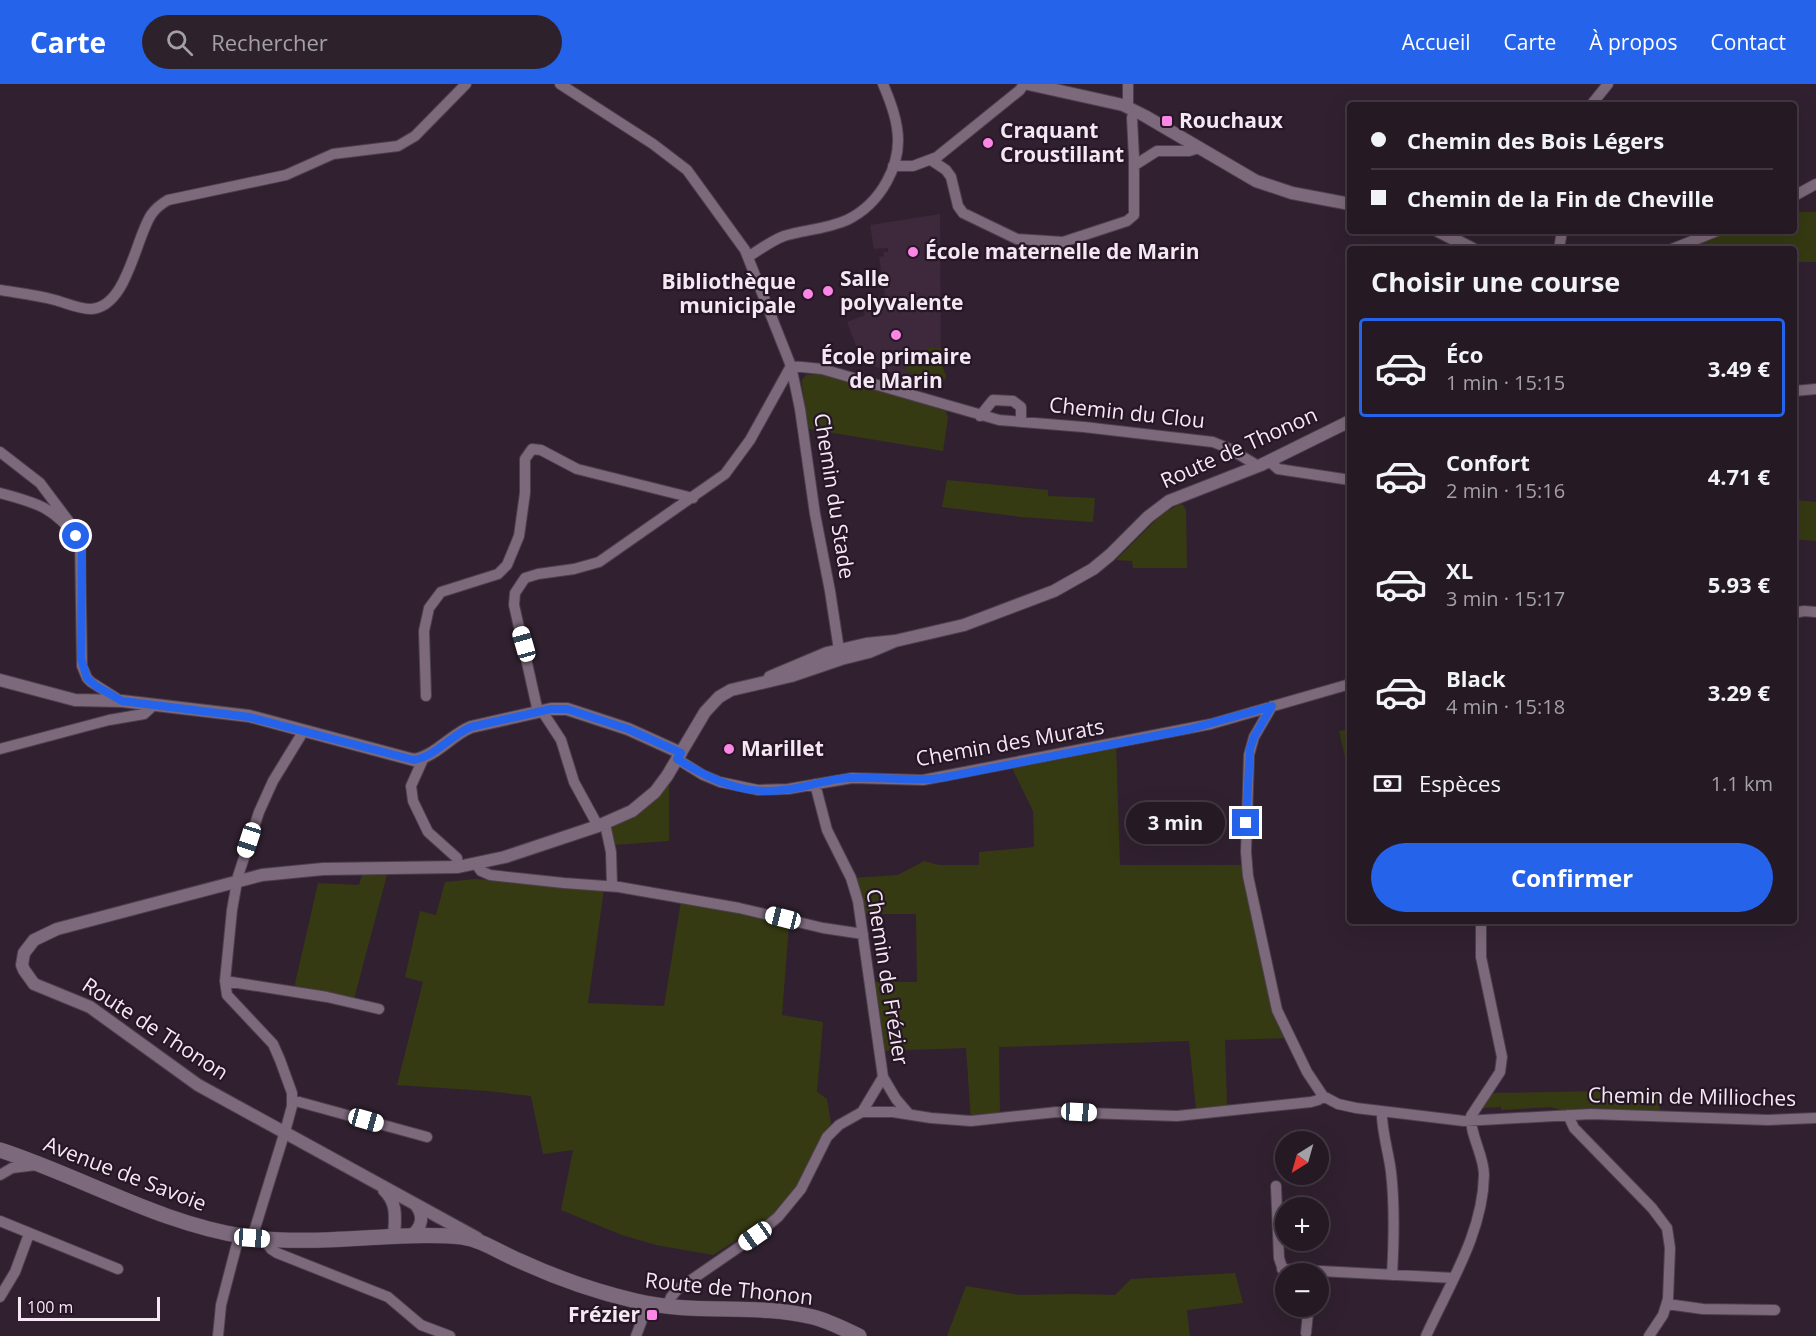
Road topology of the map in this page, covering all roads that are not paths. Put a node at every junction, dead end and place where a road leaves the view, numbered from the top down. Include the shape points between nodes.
1 (466, 84) edge
2 (560, 84) edge
3 (883, 84) edge
4 (1128, 84) edge
5 (1608, 84) edge
6 (1032, 85) edge
7 (1593, 102) edge
8 (1131, 109) junction
9 (1198, 148) junction
10 (932, 160) junction
11 (1134, 165) junction
12 (893, 166) junction
13 (1816, 184) edge
14 (1797, 194) edge
15 (1347, 204) edge
16 (1444, 234) edge
17 (1710, 234) edge
18 (1467, 246) edge
19 (1680, 246) edge
20 (748, 257) junction
21 (0, 290) edge
22 (792, 366) junction
23 (1816, 389) edge
24 (1797, 391) edge
25 (980, 416) junction
26 (1021, 422) junction
27 (1347, 422) edge
28 (0, 452) edge
29 (1264, 464) junction
30 (1347, 480) edge
31 (0, 493) edge
32 (693, 498) junction
33 (80, 541) junction
34 (1797, 612) edge
35 (1816, 612) edge
36 (840, 654) junction
37 (0, 680) edge
38 (1347, 685) edge
39 (426, 696) dead end
40 (122, 701) junction
41 (154, 705) junction
42 (1272, 706) junction
43 (540, 712) junction
44 (303, 732) junction
45 (0, 750) edge
46 (679, 756) junction
47 (424, 757) junction
48 (815, 784) junction
49 (602, 825) junction
50 (476, 864) junction
51 (459, 867) junction
52 (237, 881) junction
53 (612, 886) junction
54 (1481, 924) edge
55 (863, 934) junction
56 (225, 981) junction
57 (379, 1009) dead end
58 (883, 1077) junction
59 (1323, 1096) junction
60 (292, 1100) junction
61 (861, 1112) junction
62 (1382, 1112) junction
63 (908, 1113) junction
64 (1568, 1115) junction
65 (1816, 1118) edge
66 (1470, 1121) junction
67 (284, 1133) junction
68 (427, 1137) dead end
69 (0, 1150) edge
70 (40, 1164) junction
71 (0, 1175) edge
72 (1276, 1186) dead end
73 (381, 1187) junction
74 (415, 1203) junction
75 (0, 1221) edge
76 (29, 1234) junction
77 (411, 1236) junction
78 (251, 1237) junction
79 (394, 1237) junction
80 (485, 1244) junction
81 (1281, 1263) edge
82 (118, 1269) dead end
83 (1329, 1273) edge
84 (1392, 1275) junction
85 (1454, 1278) junction
86 (0, 1297) edge
87 (648, 1304) junction
88 (1667, 1304) junction
89 (667, 1307) junction
90 (1774, 1310) dead end
91 (1308, 1317) edge
92 (848, 1333) edge
93 (1306, 1333) dead end
94 (218, 1336) edge
95 (450, 1336) edge
96 (636, 1336) edge
97 (860, 1336) edge
98 (1425, 1336) edge
99 (1650, 1336) edge

1 - 21 street via 404,144 333,154 286,175 168,200 149,219 117,292 98,308
2 - 20 street, Chemin du Stade via 687,170
3 - 12 street via 898,130
4 - 8 street
5 - 7 street
6 - 8 street
6 - 10 street
8 - 9 street
8 - 11 street
9 - 11 street via 1189,152 1157,151
9 - 15 street via 1275,188
10 - 11 street via 951,177 958,206 966,216 1010,236 1050,242 1069,240 1130,220 1136,209
10 - 12 street via 913,166
12 - 20 street via 882,190 857,214 783,237
13 - 14 street
16 - 18 street
17 - 19 street
20 - 22 street, Chemin du Stade
22 - 25 street, Chemin du Clou via 822,369
22 - 32 street via 733,465
22 - 36 street, Chemin du Stade
23 - 24 street
25 - 26 street, Chemin du Clou
25 - 26 street, Chemin du Clou via 993,400 1013,401 1021,407
26 - 29 street, Chemin du Clou via 1213,442
27 - 29 street, Route de Thonon
28 - 33 street via 40,483
29 - 30 street, Chemin du Clou
29 - 36 street, Route de Thonon via 1169,501 1102,562 1064,586 982,619 895,641 869,652
31 - 33 street via 46,508
32 - 39 street via 577,469 532,449 525,459 519,536 507,565 494,576 441,592 429,608 424,631
32 - 43 street via 599,562 531,575 521,583 514,605
33 - 40 street via 82,666 91,682
34 - 35 street
36 - 46 street, Route de Thonon via 791,676 731,690 705,712
37 - 40 street via 75,700
38 - 42 street, Chemin des Murats
40 - 41 street
41 - 44 street via 239,715
41 - 45 street via 144,714
42 - 48 street, Chemin des Murats via 1190,729 941,778 852,778
42 - 59 street via 1254,737 1249,755 1248,876 1277,1010
43 - 46 street via 575,710 628,729
43 - 47 street via 465,729
43 - 49 street via 561,740 574,782
44 - 47 street via 408,759
44 - 52 street via 264,801
46 - 48 street, Chemin des Murats via 708,777 740,787 780,790
46 - 49 street, Route de Thonon via 648,799
47 - 51 street via 411,786 413,801 429,832 457,858
48 - 55 street, Chemin de Frézier via 827,830 853,883
49 - 50 street, Route de Thonon
49 - 53 street via 611,852
50 - 51 street, Route de Thonon
50 - 53 street via 481,871 496,876
51 - 52 street, Route de Thonon via 308,869
52 - 56 street
52 - 67 street, Route de Thonon via 49,932 30,944 22,965 34,984 90,1007 182,1076
53 - 55 street
54 - 66 street via 1481,957 1502,1063
55 - 58 street, Chemin de Frézier
56 - 57 street
56 - 60 street via 228,998 273,1044
58 - 61 street, Chemin de Frézier
58 - 63 street
59 - 62 street, Chemin de Millioches via 1347,1106
59 - 63 street via 1311,1102 1177,1116 1057,1112 971,1121
60 - 67 street
60 - 68 street
61 - 63 street
61 - 89 street, Chemin de Frézier via 833,1131 801,1189 778,1217 678,1289
62 - 66 street, Chemin de Millioches
62 - 84 street via 1395,1221
64 - 65 street, Chemin de Millioches
64 - 66 street, Chemin de Millioches
64 - 88 street via 1574,1128 1667,1228
66 - 85 street via 1482,1161 1483,1184 1472,1236
67 - 73 street, Route de Thonon
67 - 78 street
69 - 70 main road, Avenue de Savoie
70 - 71 street via 12,1168
70 - 78 main road, Avenue de Savoie via 164,1216 205,1229
72 - 81 street
73 - 74 street, Route de Thonon
73 - 79 street via 395,1205
74 - 77 street via 421,1222
74 - 80 street, Route de Thonon
75 - 76 street
76 - 82 street
76 - 86 street via 15,1272
77 - 79 main road, Avenue de Savoie
77 - 80 main road, Avenue de Savoie via 462,1236
78 - 79 main road, Avenue de Savoie
78 - 94 street via 220,1305
78 - 95 street via 277,1253 388,1297 421,1325
80 - 87 main road, Route de Thonon via 556,1275
83 - 84 street
84 - 85 street
85 - 98 street
87 - 89 main road, Route de Thonon
87 - 96 street
88 - 90 street
88 - 99 street
89 - 92 main road, Route de Thonon via 792,1314 821,1319
91 - 93 street
92 - 97 main road, Route de Thonon

